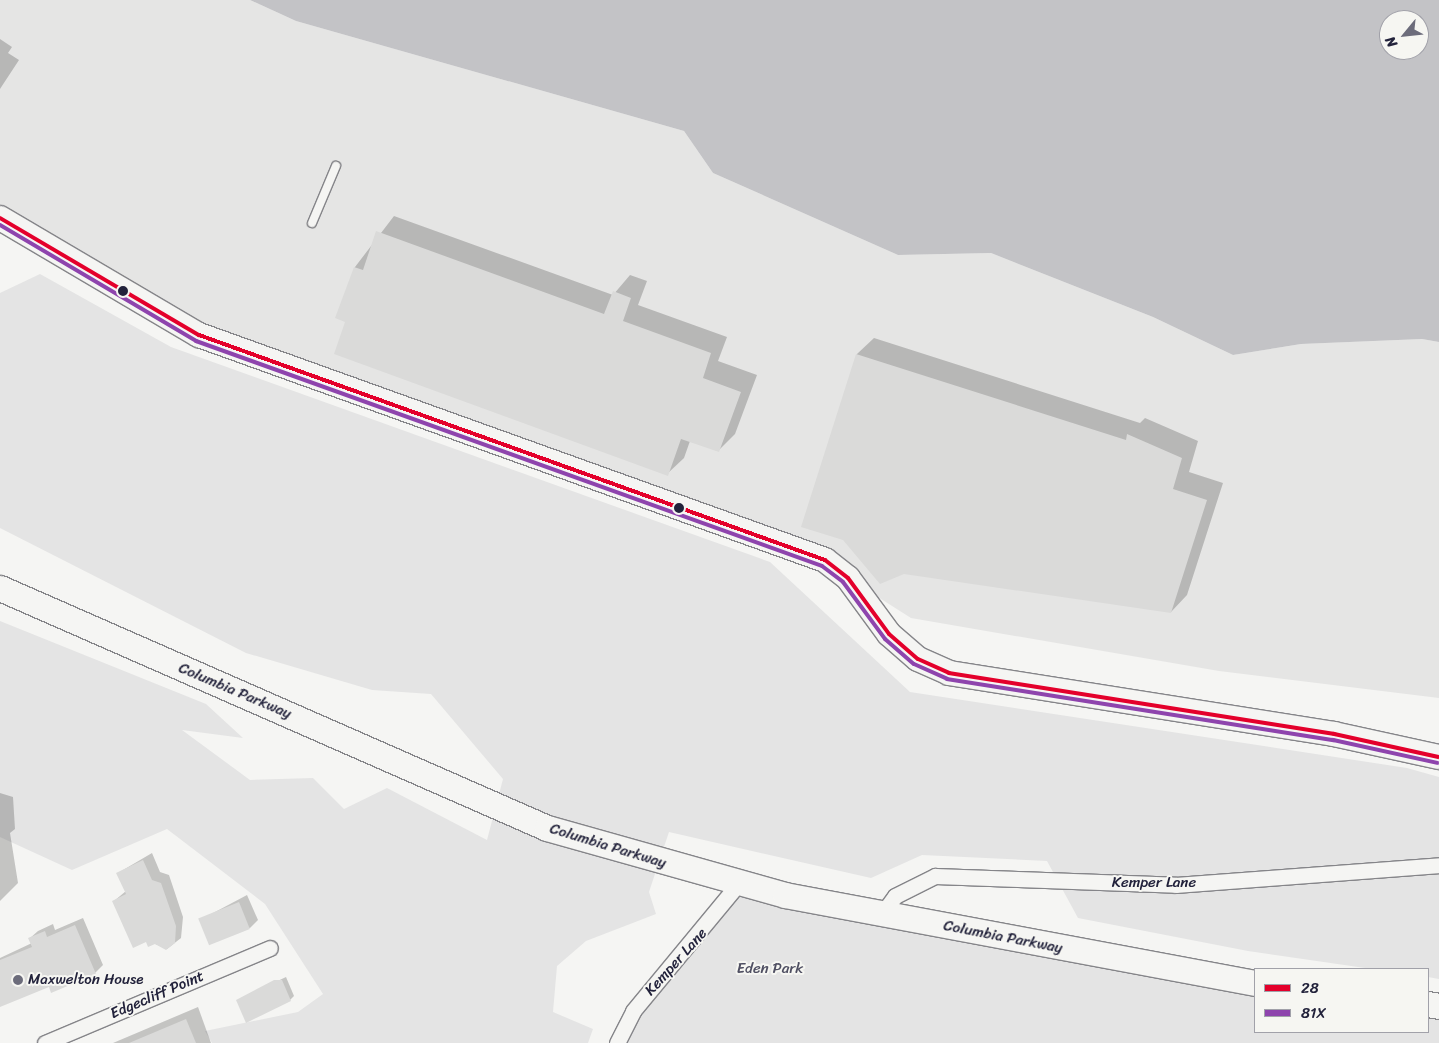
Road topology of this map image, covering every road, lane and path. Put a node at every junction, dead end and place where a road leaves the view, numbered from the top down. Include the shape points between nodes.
1 (336, 166) dead end
2 (0, 218) edge
3 (312, 223) dead end
4 (0, 588) edge
5 (1439, 757) edge
6 (1439, 865) edge
7 (739, 883) junction
8 (882, 914) junction
9 (270, 948) dead end
10 (1254, 983) edge
11 (44, 1043) edge
12 (617, 1043) edge

1 - 3 lane
2 - 5 main road via 199,335 824,560 848,578 889,634 918,659 949,673 1334,734
4 - 7 highway, Columbia Parkway via 459,793 547,828
6 - 8 street, Kemper Lane via 1176,885 935,876 895,896
7 - 8 highway, Columbia Parkway
7 - 12 street, Kemper Lane via 710,924 638,1005
8 - 10 highway, Columbia Parkway
9 - 11 street, Edgecliff Point

